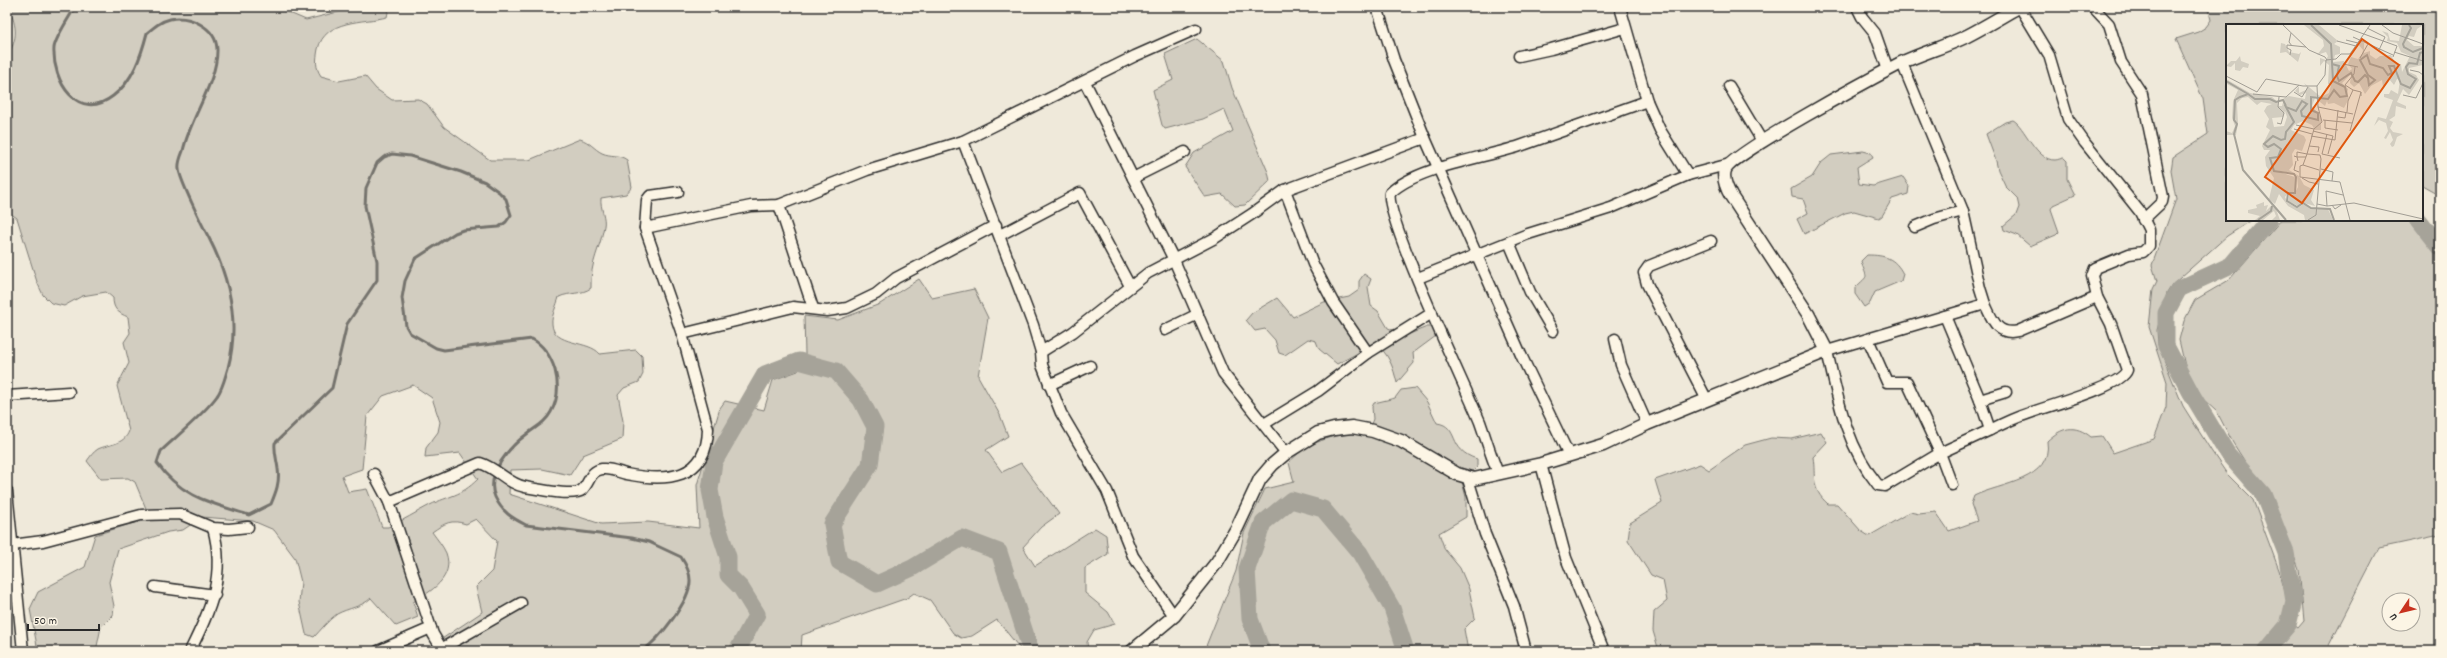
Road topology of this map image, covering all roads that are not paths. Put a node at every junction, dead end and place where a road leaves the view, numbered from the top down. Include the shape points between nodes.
1 (1377, 7) edge
2 (1620, 7) edge
3 (1857, 7) edge
4 (2019, 7) edge
5 (2093, 7) edge
6 (1625, 28) junction
7 (1196, 29) dead end
8 (1519, 56) dead end
9 (1902, 63) junction
10 (1888, 70) junction
11 (1085, 82) junction
12 (1729, 86) dead end
13 (1647, 101) junction
14 (1425, 138) junction
15 (963, 141) junction
16 (1762, 141) junction
17 (1185, 152) dead end
18 (1730, 164) junction
19 (1438, 168) junction
20 (1688, 175) junction
21 (1133, 178) junction
22 (1285, 190) junction
23 (678, 192) dead end
24 (779, 205) junction
25 (1963, 211) junction
26 (2143, 220) junction
27 (1915, 227) dead end
28 (645, 228) junction
29 (998, 230) junction
30 (1711, 241) dead end
31 (1509, 242) junction
32 (1476, 255) junction
33 (1174, 260) junction
34 (1418, 278) junction
35 (1130, 286) junction
36 (2097, 297) junction
37 (1985, 304) junction
38 (813, 308) junction
39 (1432, 313) junction
40 (1198, 314) junction
41 (1945, 316) junction
42 (1165, 330) dead end
43 (1552, 331) dead end
44 (682, 334) junction
45 (1615, 339) dead end
46 (1868, 339) junction
47 (1827, 351) junction
48 (1041, 352) junction
49 (1368, 353) junction
50 (1090, 366) dead end
51 (1049, 385) junction
52 (69, 392) dead end
53 (2006, 392) dead end
54 (7, 396) edge
55 (1707, 400) junction
56 (1980, 400) junction
57 (1264, 424) junction
58 (1648, 424) junction
59 (1990, 430) junction
60 (1286, 453) junction
61 (1940, 453) junction
62 (1568, 455) junction
63 (1541, 464) junction
64 (374, 474) dead end
65 (1498, 474) junction
66 (1468, 479) junction
67 (1952, 485) dead end
68 (7, 491) edge
69 (388, 502) junction
70 (248, 527) dead end
71 (213, 528) junction
72 (12, 545) junction
73 (155, 587) dead end
74 (215, 595) junction
75 (521, 603) dead end
76 (1174, 616) junction
77 (431, 628) junction
78 (442, 650) edge
79 (23, 651) edge
80 (190, 651) edge
81 (378, 651) edge
82 (1132, 651) edge
83 (1526, 651) edge
84 (1604, 651) edge

1 - 14 street via 1394,60
2 - 6 street
3 - 10 street via 1876,34
4 - 9 main road via 1961,39
4 - 26 street via 2049,55 2068,119
5 - 26 street via 2109,24 2121,62 2142,94 2163,197 2162,202
6 - 8 street
6 - 13 street
7 - 11 street
9 - 10 main road
9 - 25 street
10 - 16 main road
11 - 15 street
11 - 21 street
12 - 16 street
13 - 19 street via 1519,146
13 - 20 street via 1660,130
14 - 19 street
14 - 22 street
15 - 24 street via 867,170
15 - 29 street
16 - 18 main road
17 - 21 street
18 - 20 street
18 - 47 main road via 1725,170 1724,177 1731,196 1811,319
19 - 32 street
19 - 34 street via 1398,186 1389,197
20 - 31 street via 1611,208
21 - 33 street
22 - 33 street via 1252,214
22 - 49 street via 1313,264 1333,302
23 - 28 street via 650,196 647,200
24 - 28 street via 751,206
24 - 38 street
25 - 27 street
25 - 37 street
26 - 36 street via 2149,230 2149,246 2143,252 2129,254 2094,268 2092,276
28 - 44 street
29 - 35 street via 1080,193
29 - 38 street via 896,278 876,294 847,308 827,311
29 - 48 street
30 - 55 street via 1649,266 1644,273 1647,284
31 - 32 street
31 - 43 street via 1530,292
32 - 34 street
32 - 62 street
33 - 35 street via 1148,273
33 - 40 street
34 - 39 street
35 - 48 street via 1073,332
36 - 37 street via 2040,323 2012,332 1998,328 1993,323
36 - 59 street via 2111,324 2126,373 2114,382 2078,398 2027,414
37 - 41 street
38 - 44 street via 793,307
39 - 49 street
39 - 65 street via 1480,423
40 - 42 street
40 - 57 street via 1223,373
41 - 46 street
41 - 56 street
44 - 69 street via 708,429 708,440 701,458 686,474 677,477 651,476 603,469 592,474 581,490 572,493 523,487 514,484 491,466 480,463
45 - 58 street via 1621,364
46 - 47 street
46 - 61 street via 1887,382 1908,382
47 - 55 main road
47 - 61 street via 1843,421 1855,450 1878,485 1884,486
48 - 51 street via 1042,365
49 - 57 street via 1318,391
50 - 51 street
51 - 76 street via 1060,413 1107,491 1133,556
52 - 54 street
53 - 56 street
55 - 58 main road
56 - 59 street
57 - 60 street
58 - 62 main road via 1603,445
59 - 61 street
60 - 66 main road via 1318,433 1358,428 1400,441
60 - 76 main road via 1260,479 1226,547
61 - 67 street
62 - 63 main road
63 - 65 main road
63 - 84 street via 1566,558
64 - 69 street
65 - 66 main road
66 - 83 street via 1485,534 1514,606
68 - 72 street
69 - 77 street
70 - 71 street
71 - 72 street via 180,514 141,515 43,541
71 - 74 street via 218,570
72 - 79 street
73 - 74 street
74 - 80 street
75 - 78 street
76 - 82 main road
77 - 78 street
77 - 81 street

